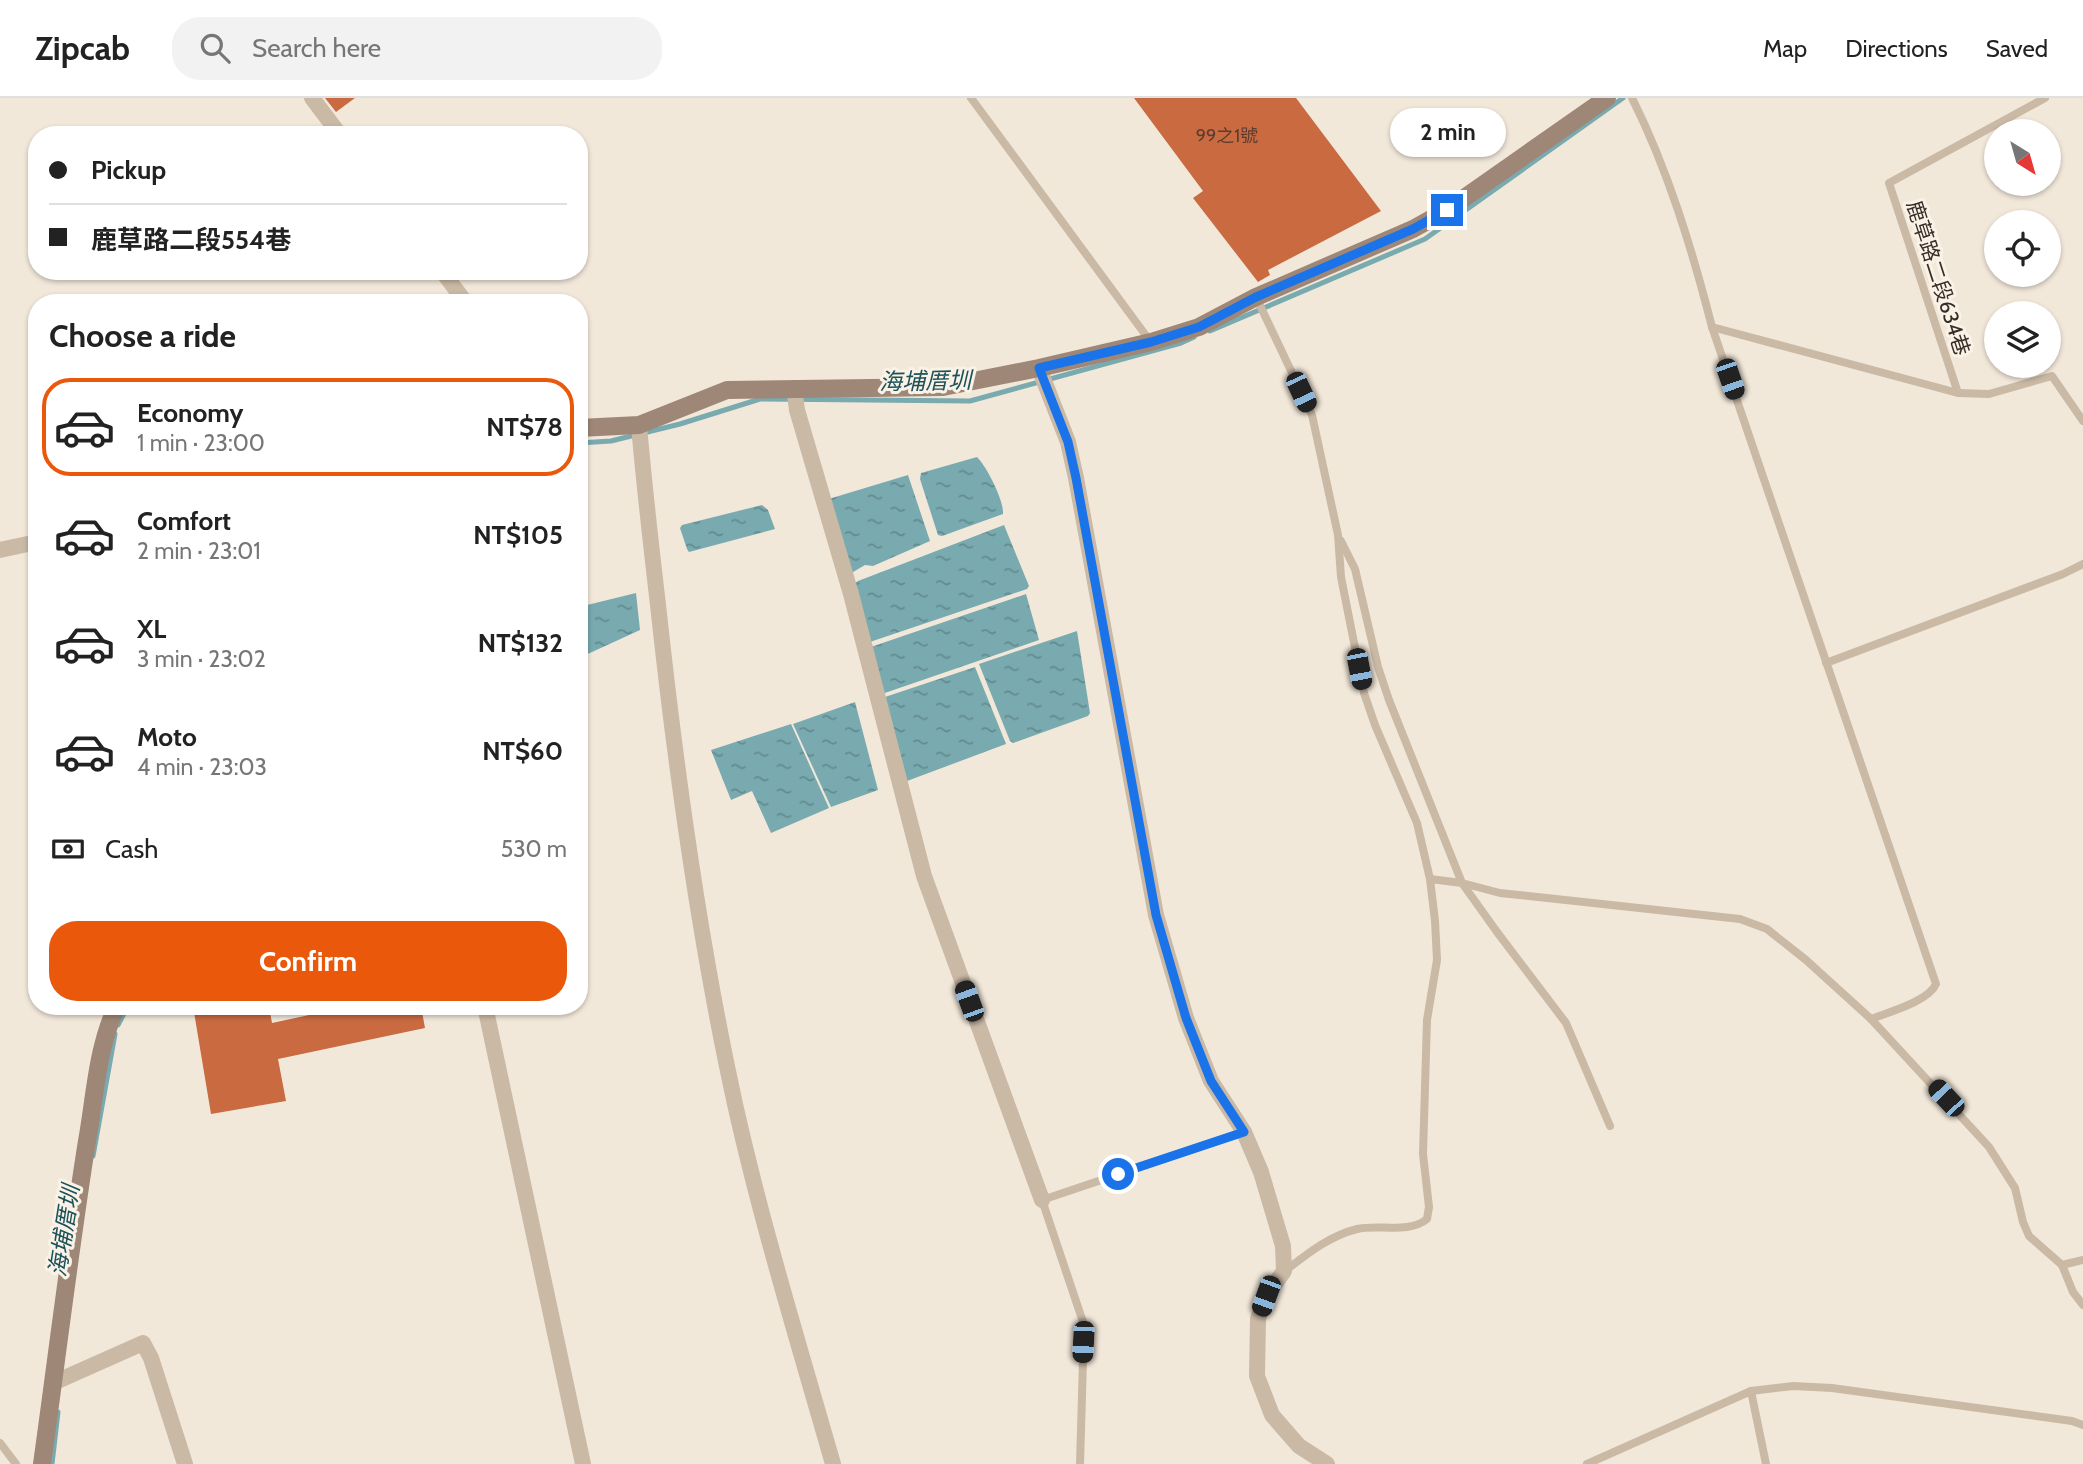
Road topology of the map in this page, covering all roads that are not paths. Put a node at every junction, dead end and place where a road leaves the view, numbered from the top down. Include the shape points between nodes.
1 (312, 98) edge
2 (971, 98) edge
3 (1607, 98) edge
4 (1632, 98) edge
5 (2045, 98) edge
6 (333, 126) edge
7 (1256, 297) junction
8 (1712, 327) junction
9 (1151, 342) junction
10 (1039, 368) junction
11 (794, 388) junction
12 (1958, 393) junction
13 (2083, 421) edge
14 (639, 425) junction
15 (588, 428) edge
16 (1338, 535) junction
17 (28, 544) edge
18 (0, 550) edge
19 (2083, 564) edge
20 (1826, 663) junction
21 (1430, 879) junction
22 (1462, 883) junction
23 (113, 1015) edge
24 (487, 1015) edge
25 (1871, 1019) junction
26 (1610, 1126) dead end
27 (1244, 1132) junction
28 (1042, 1200) junction
29 (2083, 1260) edge
30 (2062, 1265) junction
31 (1284, 1271) junction
32 (2083, 1305) edge
33 (53, 1383) junction
34 (1751, 1391) junction
35 (2083, 1425) edge
36 (0, 1443) edge
37 (16, 1464) edge
38 (42, 1464) edge
39 (185, 1464) edge
40 (583, 1464) edge
41 (833, 1464) edge
42 (1080, 1464) edge
43 (1327, 1464) edge
44 (1587, 1464) edge
45 (1766, 1464) edge

1 - 6 street
2 - 9 lane
3 - 7 street via 1447,210
4 - 8 lane via 1653,141 1697,266
5 - 12 lane, 鹿草路二段634巷 via 1888,183
7 - 9 street via 1199,327
7 - 16 lane via 1312,415
8 - 12 lane
8 - 20 lane
9 - 10 street
10 - 11 street via 943,387
10 - 27 street via 1068,442 1076,478 1156,915 1186,1018 1211,1081
11 - 14 street via 727,390
11 - 28 street via 924,876
12 - 13 lane via 1989,394 2052,376
14 - 15 street
14 - 41 street via 667,693 718,1015 739,1119
16 - 21 lane via 1340,577 1364,693 1417,823
16 - 22 lane via 1354,569 1389,700
17 - 18 street
19 - 20 lane
20 - 25 lane via 1936,984 1924,997
21 - 22 lane
21 - 31 lane via 1437,960 1427,1020 1423,1154 1427,1219 1412,1226 1357,1229 1324,1241
22 - 25 lane via 1500,893 1740,919 1767,929
22 - 26 lane via 1566,1023
23 - 33 street via 100,1060
24 - 40 street
25 - 30 lane via 1989,1147 2015,1188 2029,1236
27 - 28 lane
27 - 31 street via 1276,1216
28 - 42 lane via 1084,1325
29 - 30 lane
30 - 32 lane
31 - 43 street via 1266,1296 1258,1319 1257,1376 1272,1415 1299,1446
33 - 38 street
33 - 39 street via 143,1343
34 - 35 lane via 1832,1388
34 - 44 lane
34 - 45 lane
36 - 37 lane

